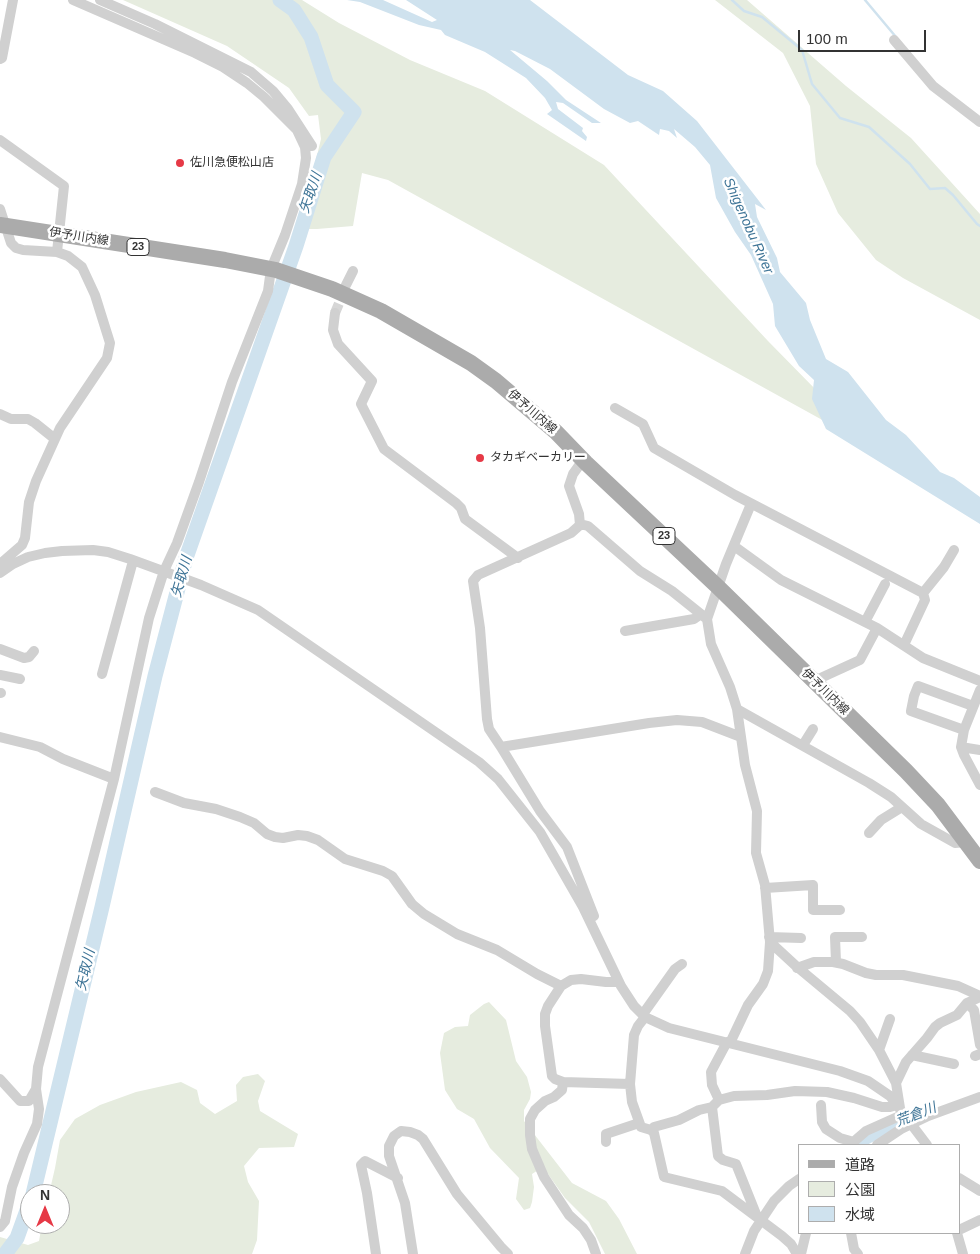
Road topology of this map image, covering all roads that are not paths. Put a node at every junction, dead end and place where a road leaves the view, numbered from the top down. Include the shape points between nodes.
1 (12, 0) edge
2 (73, 0) edge
3 (100, 0) edge
4 (894, 40) dead end
5 (0, 59) edge
6 (980, 122) edge
7 (0, 140) edge
8 (306, 158) junction
9 (0, 209) edge
10 (3, 225) edge
11 (59, 234) junction
12 (57, 252) junction
13 (273, 270) junction
14 (353, 271) dead end
15 (346, 284) tunnel mouth
16 (335, 313) tunnel mouth
17 (615, 408) dead end
18 (0, 414) edge
19 (55, 439) junction
20 (583, 460) junction
21 (751, 504) junction
22 (580, 526) junction
23 (734, 546) junction
24 (954, 550) dead end
25 (518, 558) junction
26 (133, 560) junction
27 (0, 565) edge
28 (166, 572) junction
29 (885, 584) dead end
30 (718, 587) junction
31 (923, 593) junction
32 (704, 617) junction
33 (865, 622) junction
34 (877, 628) junction
35 (625, 631) dead end
36 (904, 645) junction
37 (0, 649) edge
38 (34, 651) dead end
39 (102, 674) dead end
40 (0, 675) edge
41 (20, 679) dead end
42 (814, 681) junction
43 (980, 681) edge
44 (980, 690) edge
45 (974, 706) junction
46 (737, 709) junction
47 (813, 729) dead end
48 (964, 730) junction
49 (0, 737) edge
50 (741, 737) junction
51 (803, 745) junction
52 (961, 747) junction
53 (500, 748) junction
54 (980, 750) edge
55 (114, 779) junction
56 (980, 785) edge
57 (155, 792) dead end
58 (902, 807) junction
59 (869, 833) dead end
60 (966, 842) junction
61 (980, 860) edge
62 (765, 888) junction
63 (840, 910) dead end
64 (862, 937) dead end
65 (801, 938) dead end
66 (770, 940) junction
67 (600, 941) junction
68 (836, 962) junction
69 (682, 964) dead end
70 (797, 968) junction
71 (619, 982) junction
72 (561, 986) junction
73 (980, 997) edge
74 (968, 1003) junction
75 (644, 1016) junction
76 (890, 1019) dead end
77 (728, 1042) junction
78 (980, 1045) edge
79 (879, 1050) junction
80 (912, 1055) junction
81 (954, 1064) dead end
82 (0, 1079) edge
83 (563, 1082) junction
84 (896, 1083) junction
85 (630, 1084) junction
86 (36, 1089) junction
87 (980, 1097) edge
88 (716, 1103) junction
89 (821, 1105) dead end
90 (905, 1115) junction
91 (639, 1123) junction
92 (651, 1130) junction
93 (606, 1142) dead end
94 (852, 1143) edge
95 (878, 1144) edge
96 (926, 1144) edge
97 (398, 1178) junction
98 (960, 1179) edge
99 (798, 1180) edge
100 (980, 1191) edge
101 (759, 1217) junction
102 (980, 1220) edge
103 (0, 1227) edge
104 (960, 1231) edge
105 (806, 1234) edge
106 (851, 1234) edge
107 (958, 1234) edge
108 (376, 1254) edge
109 (413, 1254) edge
110 (508, 1254) edge
111 (596, 1254) edge
112 (745, 1254) edge
113 (796, 1254) edge
114 (801, 1254) edge
115 (858, 1254) edge
116 (963, 1254) edge

1 - 5 street
2 - 8 street via 195,53 246,83 297,130
3 - 8 street via 251,72 274,91 313,143
4 - 6 street via 932,86
7 - 11 street via 64,186
8 - 13 street via 302,184
9 - 10 street
10 - 11 main road, 伊予川内線 / 23
10 - 12 street via 16,248
11 - 12 street
11 - 13 main road, 伊予川内線 / 23
12 - 19 street via 82,267 95,295 110,343 104,364
13 - 20 main road, 伊予川内線 / 23 via 332,289 381,311 471,362 556,432
13 - 28 street
14 - 15 street
16 - 25 street via 333,330 338,344 372,381 361,404 384,449 456,503 465,518
17 - 21 street via 642,424 654,448
18 - 19 street via 35,422
19 - 27 street via 29,502 22,545
20 - 22 street via 570,486
20 - 30 main road, 伊予川内線 / 23
21 - 23 street
21 - 31 street
22 - 25 street
22 - 32 street via 588,526 640,571
23 - 30 street
23 - 33 street via 781,580
24 - 31 street
25 - 53 street via 478,574 473,581 487,720
26 - 27 street via 100,551 62,551
26 - 28 street
26 - 39 street
28 - 55 street via 149,618
28 - 67 street via 258,610 479,762 498,779 540,832
29 - 33 street
30 - 32 street
30 - 42 main road, 伊予川内線 / 23
31 - 36 street via 925,600
32 - 35 street
32 - 46 street
33 - 34 street
34 - 36 street
34 - 42 street via 860,660
36 - 43 street via 923,658
37 - 38 street via 24,658
40 - 41 street
42 - 60 main road, 伊予川内線 / 23 via 912,777
44 - 45 street
45 - 48 street
45 - 48 street via 918,686 911,711
46 - 50 street
46 - 51 street
47 - 51 street
48 - 52 street
49 - 55 street via 40,747
50 - 53 street via 702,722 677,720
50 - 62 street via 757,811 756,853
51 - 58 street via 869,782
52 - 54 street
52 - 56 street
53 - 67 street via 567,847 600,931
55 - 86 street via 38,1067
57 - 72 street via 240,817 275,837 307,836 345,859 383,871 392,876 412,904 424,914
58 - 59 street via 881,820
58 - 60 street via 921,824 955,843
60 - 61 main road, 伊予川内線 / 23
62 - 63 street via 813,885 813,910
62 - 66 street
64 - 68 street via 835,937
65 - 66 street
66 - 70 street
66 - 77 street via 768,971 763,984
67 - 71 street
68 - 70 street via 814,962
68 - 73 street via 876,975 903,975 958,986
69 - 75 street
70 - 79 street via 850,1011
71 - 72 street via 580,978
71 - 75 street
72 - 83 street via 548,1006 545,1026 552,1076
73 - 74 street
74 - 78 street via 974,1010
74 - 80 street via 957,1015 934,1027
75 - 77 street via 669,1028
75 - 85 street via 634,1035
76 - 79 street
77 - 88 street via 712,1072
77 - 90 street via 868,1081 890,1096
79 - 84 street
80 - 81 street
80 - 84 street
82 - 86 street via 20,1101 29,1101
83 - 85 street
83 - 111 street via 562,1090 544,1100 530,1119 532,1149 544,1177 583,1228
84 - 90 street
85 - 91 street
86 - 103 street via 37,1124 12,1188 5,1221
87 - 90 street via 928,1116
88 - 90 street via 734,1096 827,1092
88 - 92 street
88 - 101 street via 718,1156 736,1164
89 - 94 street via 826,1129
90 - 94 street via 866,1131
90 - 95 street via 901,1129
90 - 96 street
91 - 92 street
91 - 93 street via 606,1134
92 - 101 street via 664,1177 722,1191
97 - 108 street via 365,1161 361,1165
97 - 109 street
97 - 110 street via 389,1156 389,1146 394,1136 402,1131 410,1132 423,1139 457,1194
98 - 100 street
99 - 101 street
101 - 112 street
101 - 113 street via 791,1244
102 - 104 street
105 - 114 street
106 - 115 street
107 - 116 street

